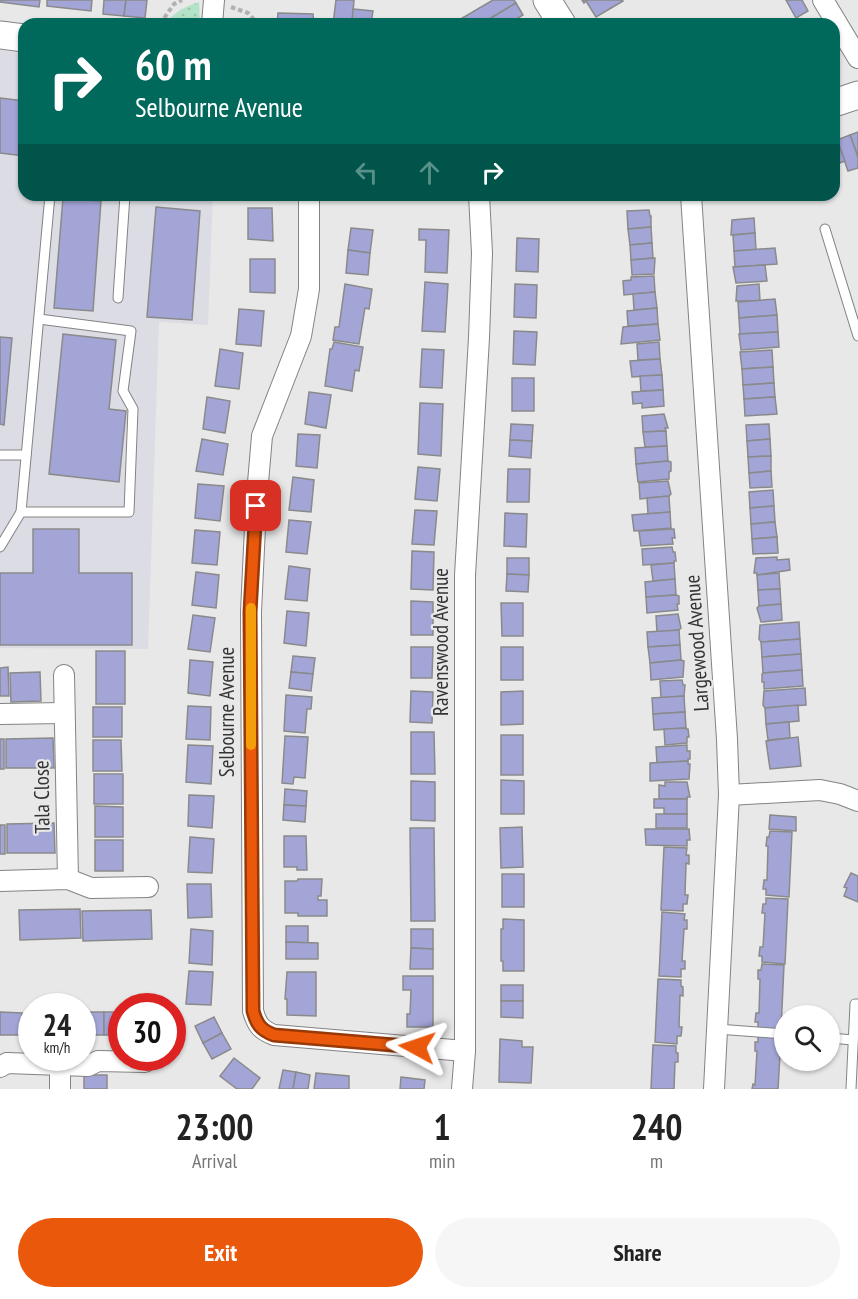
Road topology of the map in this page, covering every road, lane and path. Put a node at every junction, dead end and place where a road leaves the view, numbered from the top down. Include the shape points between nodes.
1 (182, 0) edge
2 (214, 0) edge
3 (547, 0) edge
4 (823, 0) edge
5 (164, 18) edge
6 (212, 18) edge
7 (253, 18) edge
8 (558, 18) edge
9 (834, 18) edge
10 (840, 28) edge
11 (0, 35) edge
12 (18, 37) edge
13 (858, 58) edge
14 (858, 95) edge
15 (840, 101) edge
16 (49, 201) edge
17 (124, 201) edge
18 (309, 201) edge
19 (479, 201) edge
20 (691, 201) edge
21 (825, 229) dead end
22 (118, 298) dead end
23 (39, 320) junction
24 (858, 336) edge
25 (0, 455) edge
26 (26, 455) junction
27 (21, 512) junction
28 (0, 547) edge
29 (64, 675) dead end
30 (64, 713) junction
31 (0, 714) edge
32 (729, 795) junction
33 (858, 801) edge
34 (68, 879) junction
35 (0, 881) edge
36 (148, 888) dead end
37 (858, 1004) edge
38 (717, 1029) junction
39 (774, 1033) edge
40 (840, 1039) edge
41 (853, 1040) junction
42 (465, 1052) junction
43 (18, 1063) edge
44 (0, 1067) edge
45 (60, 1071) edge
46 (60, 1089) edge
47 (462, 1089) edge
48 (714, 1089) edge
49 (851, 1089) edge

1 - 5 path
2 - 6 street
2 - 7 path
3 - 8 street
4 - 9 street
10 - 13 street
11 - 12 street
14 - 15 street
16 - 23 lane
17 - 22 lane
18 - 42 street, Selbourne Avenue via 309,289 301,336 262,436 256,506 250,612 253,1011 256,1023 274,1035
19 - 42 street, Ravenswood Avenue via 479,339 465,575
20 - 32 street, Largewood Avenue
21 - 24 lane
23 - 26 lane
23 - 27 lane via 130,332 123,391 133,410 129,512
25 - 26 lane
26 - 27 lane
27 - 28 lane
29 - 30 street, Tala Close
30 - 31 street
30 - 34 street, Tala Close
32 - 33 street via 820,790
32 - 38 street, Largewood Avenue
34 - 35 street
34 - 36 street via 91,888
37 - 41 lane
38 - 39 lane
38 - 48 street, Largewood Avenue
40 - 41 lane
41 - 49 lane
42 - 47 street, Ravenswood Avenue
43 - 44 street
45 - 46 street

